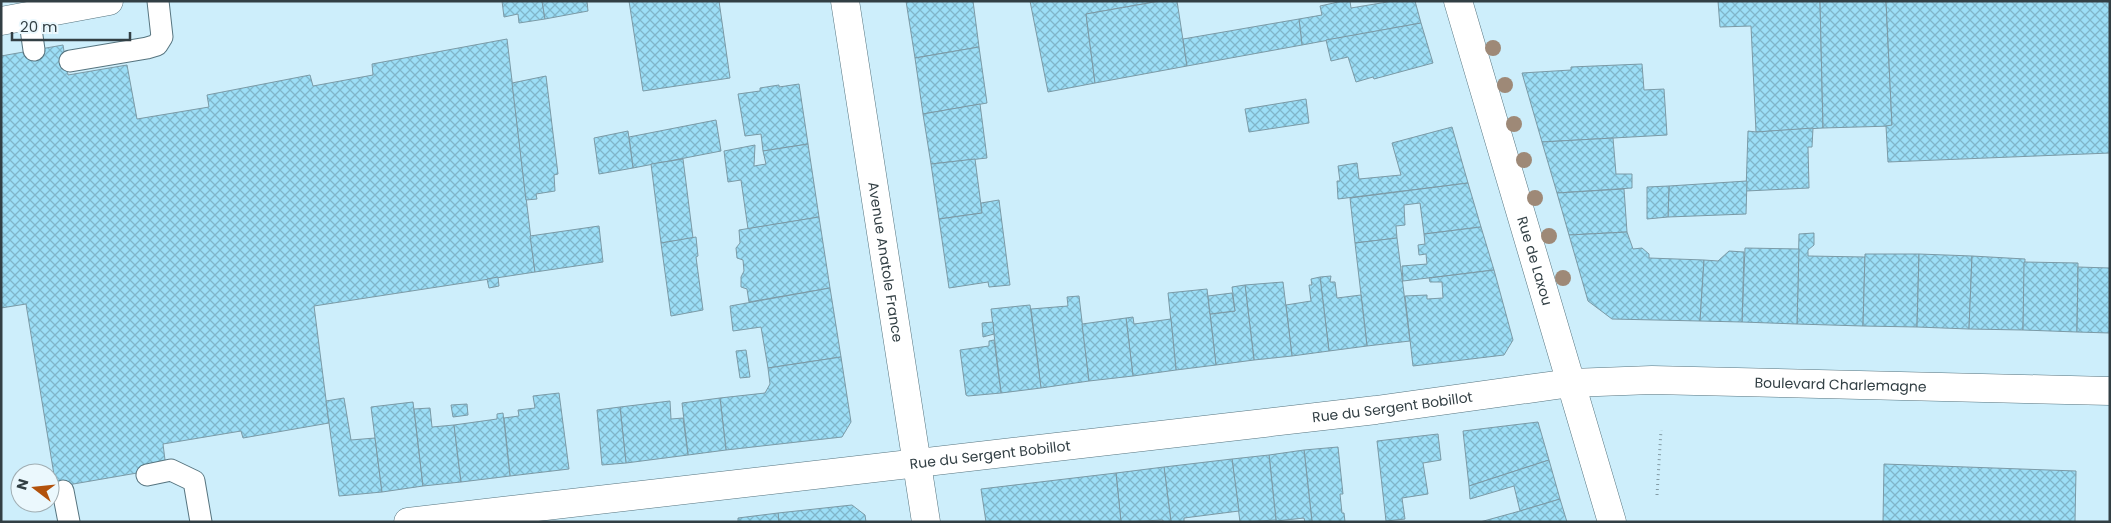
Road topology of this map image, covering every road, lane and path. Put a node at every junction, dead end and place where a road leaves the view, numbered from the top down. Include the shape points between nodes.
1 (109, 1) edge
2 (158, 1) edge
3 (845, 1) edge
4 (1458, 1) edge
5 (29, 16) junction
6 (1, 21) edge
7 (34, 50) dead end
8 (70, 61) dead end
9 (1571, 383) junction
10 (2110, 391) edge
11 (1661, 430) dead end
12 (918, 463) junction
13 (148, 475) dead end
14 (63, 491) dead end
15 (1657, 495) dead end
16 (69, 522) edge
17 (201, 522) edge
18 (408, 522) edge
19 (926, 522) edge
20 (1612, 522) edge

1 - 5 street
2 - 8 lane via 162,37 156,45
3 - 12 street, Avenue Anatole France
4 - 9 street, Rue de Laxou
5 - 6 street
5 - 7 lane
9 - 10 street, Boulevard Charlemagne via 1662,380
9 - 12 street, Rue du Sergent Bobillot via 1376,410
9 - 20 street, Rue de Laxou
11 - 15 path
12 - 18 street, Rue du Sergent Bobillot
12 - 19 street, Avenue Anatole France
13 - 17 lane via 171,470 194,482
14 - 16 lane

